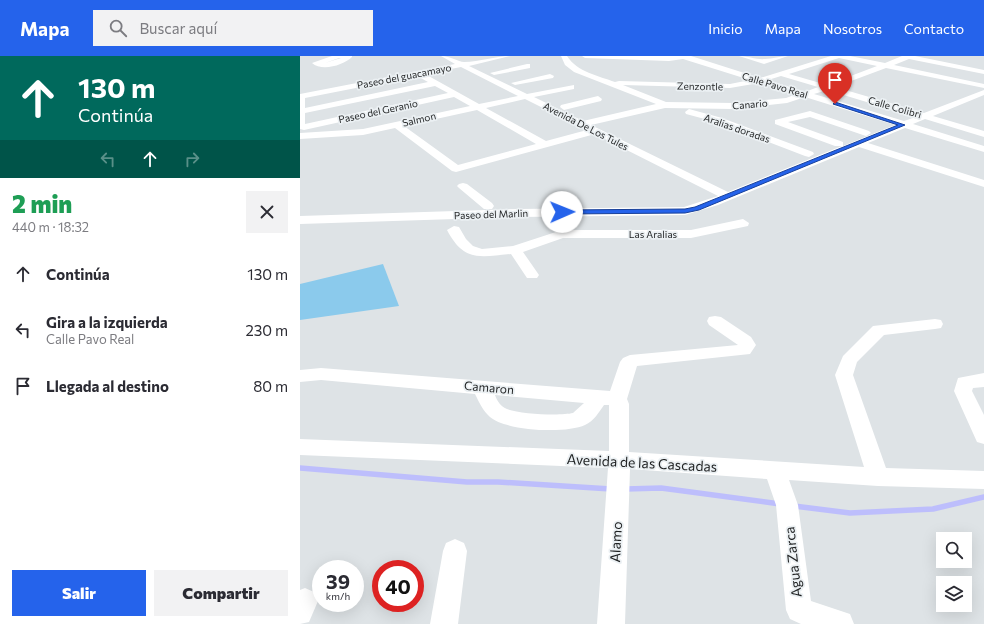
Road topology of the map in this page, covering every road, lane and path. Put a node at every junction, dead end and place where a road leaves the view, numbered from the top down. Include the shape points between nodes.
1 (444, 56) edge
2 (507, 56) edge
3 (564, 56) edge
4 (585, 56) edge
5 (685, 56) edge
6 (742, 56) edge
7 (785, 56) edge
8 (839, 56) edge
9 (909, 56) edge
10 (464, 61) edge
11 (527, 66) dead end
12 (887, 66) junction
13 (984, 72) edge
14 (418, 73) junction
15 (494, 73) junction
16 (782, 74) junction
17 (550, 76) dead end
18 (760, 80) junction
19 (605, 82) junction
20 (436, 83) junction
21 (515, 83) junction
22 (571, 87) dead end
23 (828, 87) junction
24 (984, 88) edge
25 (456, 94) junction
26 (537, 94) junction
27 (806, 94) junction
28 (525, 95) junction
29 (598, 99) dead end
30 (665, 105) junction
31 (477, 106) junction
32 (564, 107) junction
33 (301, 111) edge
34 (920, 114) junction
35 (898, 123) junction
36 (396, 124) junction
37 (596, 126) junction
38 (300, 127) edge
39 (866, 132) junction
40 (984, 134) edge
41 (300, 136) edge
42 (858, 143) junction
43 (838, 144) junction
44 (544, 145) junction
45 (984, 149) edge
46 (809, 154) junction
47 (675, 159) dead end
48 (984, 184) edge
49 (463, 186) dead end
50 (729, 191) junction
51 (488, 206) junction
52 (563, 208) junction
53 (300, 212) edge
54 (385, 213) junction
55 (300, 220) edge
56 (743, 223) dead end
57 (454, 230) dead end
58 (562, 234) junction
59 (515, 250) junction
60 (532, 275) dead end
61 (715, 321) dead end
62 (935, 324) dead end
63 (300, 376) edge
64 (984, 380) edge
65 (482, 388) junction
66 (608, 399) junction
67 (984, 436) edge
68 (300, 447) edge
69 (618, 460) junction
70 (775, 471) junction
71 (878, 477) junction
72 (984, 480) edge
73 (455, 551) dead end
74 (444, 624) edge
75 (611, 624) edge
76 (840, 624) edge

1 - 10 street, Avenida De Los Tules
2 - 10 street, Paseo del guacamayo
3 - 19 street via 577,70
4 - 5 street via 670,59
5 - 18 street, Calle Pavo Real
6 - 7 street via 764,62
8 - 12 street
8 - 16 street, Zenzontle
9 - 12 street, Canario
9 - 13 street
10 - 14 street, Paseo del guacamayo
10 - 15 street, Avenida De Los Tules
10 - 28 street, Avenida De Los Tules
11 - 15 street
12 - 23 street, Canario
12 - 24 street
14 - 20 street
14 - 33 street, Paseo del guacamayo via 301,96
15 - 21 street, Avenida De Los Tules
16 - 18 street, Zenzontle
16 - 23 street, Calle Colibri
17 - 21 street
18 - 19 street, Zenzontle via 710,87
18 - 27 street, Calle Pavo Real
19 - 30 street
20 - 25 street
20 - 33 street
21 - 26 street, Avenida De Los Tules
22 - 26 street, Salmon
23 - 27 street, Canario
23 - 34 street, Calle Colibri
24 - 34 street
25 - 31 street
25 - 38 street, Paseo del Geranio
26 - 28 street, Salmon
26 - 32 street, Avenida De Los Tules
27 - 30 street, Canario via 763,104
27 - 35 street, Calle Pavo Real
28 - 31 street, Salmon
28 - 37 street, Avenida De Los Tules via 583,124
29 - 32 street
30 - 37 street, Canario
30 - 46 street, Aralias doradas via 719,120
31 - 36 street, Salmon
31 - 44 street
32 - 37 street, Avenida De Los Tules
33 - 38 street
34 - 35 street
34 - 40 street, Calle Colibri
35 - 39 street
35 - 42 street
35 - 45 street, Calle Pavo Real
36 - 41 street, Salmon via 364,132
36 - 44 street, Canario via 456,169
37 - 44 street, Canario
37 - 47 street, Avenida De Los Tules
37 - 50 street, Avenida De Los Tules
39 - 43 street
39 - 43 street via 810,114 778,122
42 - 48 street
42 - 50 street
43 - 46 street
46 - 50 street
49 - 51 street
50 - 52 street, Paseo del Marlin via 697,208 685,211
51 - 52 street, Paseo del Marlin
51 - 54 street, Paseo del Marlin
52 - 54 street, Paseo del Marlin
52 - 58 street
53 - 54 street, Paseo del Marlin
54 - 55 street, Paseo del Marlin
56 - 58 street, Las Aralias via 691,234
57 - 59 street, Las Aralias via 460,241 474,251 481,253
58 - 59 street, Las Aralias
59 - 60 street
61 - 66 street via 745,341 747,345 744,350 636,359 629,362
62 - 71 street via 879,330 849,360 844,374
63 - 65 street, Camaron via 321,374
64 - 67 street via 965,383 963,392
65 - 66 street, Camaron
65 - 66 street via 491,408 506,417 576,421
66 - 69 street via 619,404
68 - 69 street, Avenida de las Cascadas
69 - 70 street, Avenida de las Cascadas
69 - 75 street, Alamo via 619,489
70 - 71 street, Avenida de las Cascadas
70 - 76 street, Agua Zarca via 787,505 798,610
71 - 72 street, Avenida de las Cascadas
73 - 74 street

